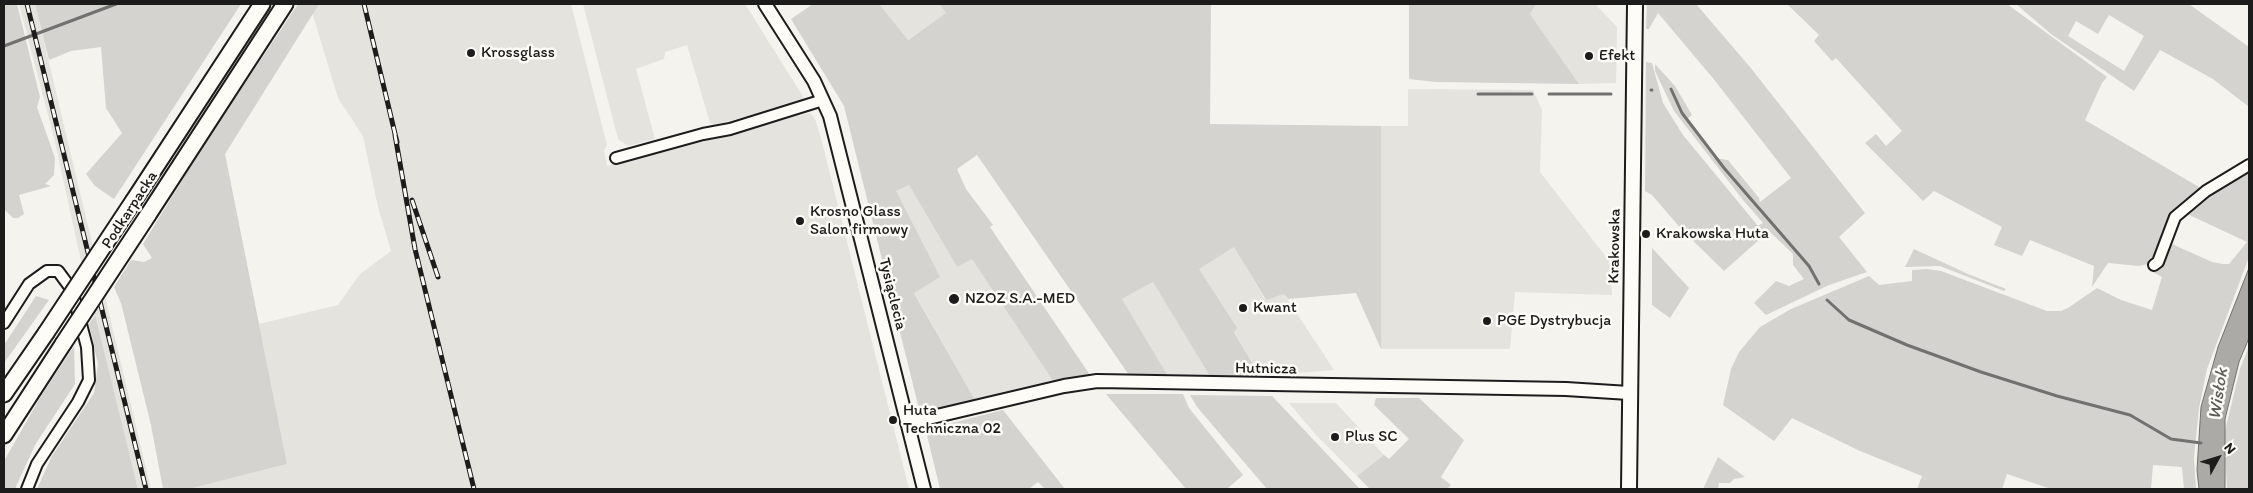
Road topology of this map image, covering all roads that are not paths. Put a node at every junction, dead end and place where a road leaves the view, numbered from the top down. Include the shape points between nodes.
1 (262, 4) edge
2 (285, 4) edge
3 (765, 4) edge
4 (1635, 4) edge
5 (824, 100) junction
6 (616, 158) dead end
7 (2249, 165) edge
8 (2154, 265) dead end
9 (4, 323) edge
10 (1629, 393) junction
11 (4, 394) edge
12 (907, 423) junction
13 (4, 435) edge
14 (27, 489) edge
15 (924, 489) edge
16 (1629, 489) edge

1 - 11 main road, Podkarpacka, bridge
2 - 13 main road, Podkarpacka, bridge
3 - 5 street, Tysiąclecia
4 - 10 main road, Krakowska
5 - 6 street via 730,129
5 - 12 street, Tysiąclecia via 836,133
7 - 8 street via 2175,216
9 - 14 street via 29,284 48,270 58,271 72,290 87,347 89,380 37,464
10 - 12 street, Hutnicza via 1096,381
10 - 16 main road, Krakowska
12 - 15 street, Tysiąclecia

